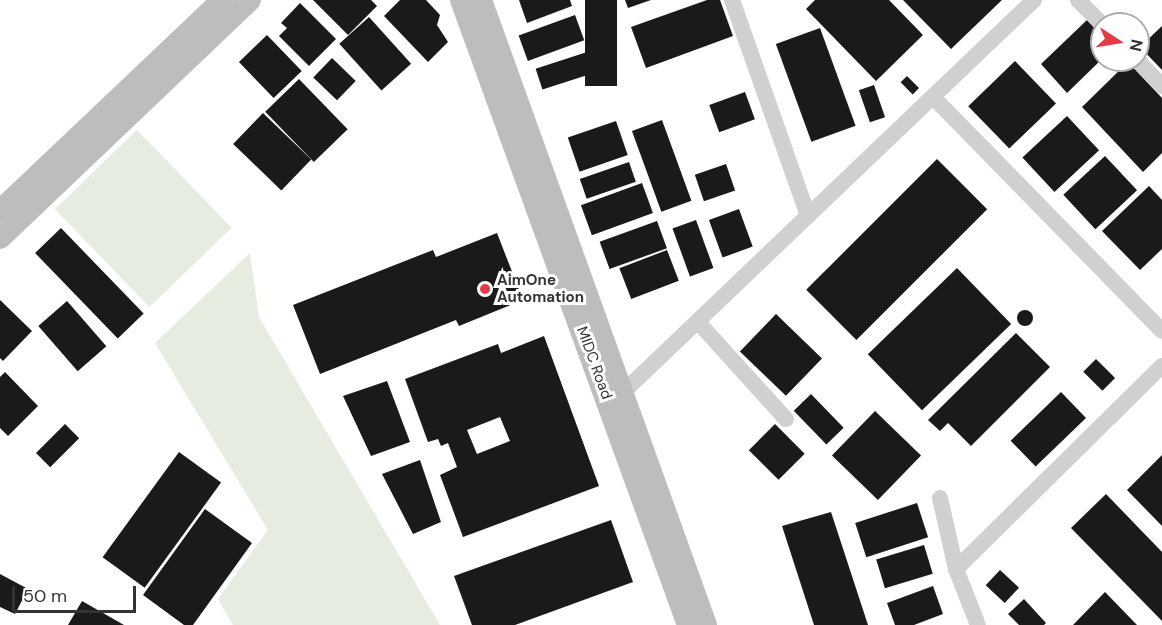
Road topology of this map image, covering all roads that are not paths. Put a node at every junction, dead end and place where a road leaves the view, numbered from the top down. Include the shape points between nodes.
1 (222, 0) edge
2 (250, 0) edge
3 (461, 0) edge
4 (481, 0) edge
5 (732, 0) edge
6 (1034, 0) edge
7 (1078, 0) edge
8 (1090, 12) edge
9 (1149, 72) edge
10 (1162, 86) edge
11 (933, 97) junction
12 (0, 211) edge
13 (808, 216) junction
14 (0, 238) edge
15 (698, 322) junction
16 (1162, 331) edge
17 (1162, 366) edge
18 (616, 399) junction
19 (786, 419) dead end
20 (940, 498) dead end
21 (956, 569) junction
22 (688, 625) edge
23 (706, 625) edge
24 (978, 625) edge

1 - 12 main road
2 - 14 main road
3 - 18 main road, MIDC Road
4 - 18 main road, MIDC Road
5 - 13 street
6 - 11 street
7 - 8 street
9 - 10 street
11 - 13 street
11 - 16 street
13 - 15 street
15 - 18 street
15 - 19 street
17 - 21 street
18 - 22 main road, MIDC Road
18 - 23 main road, MIDC Road
20 - 21 street
21 - 24 street

